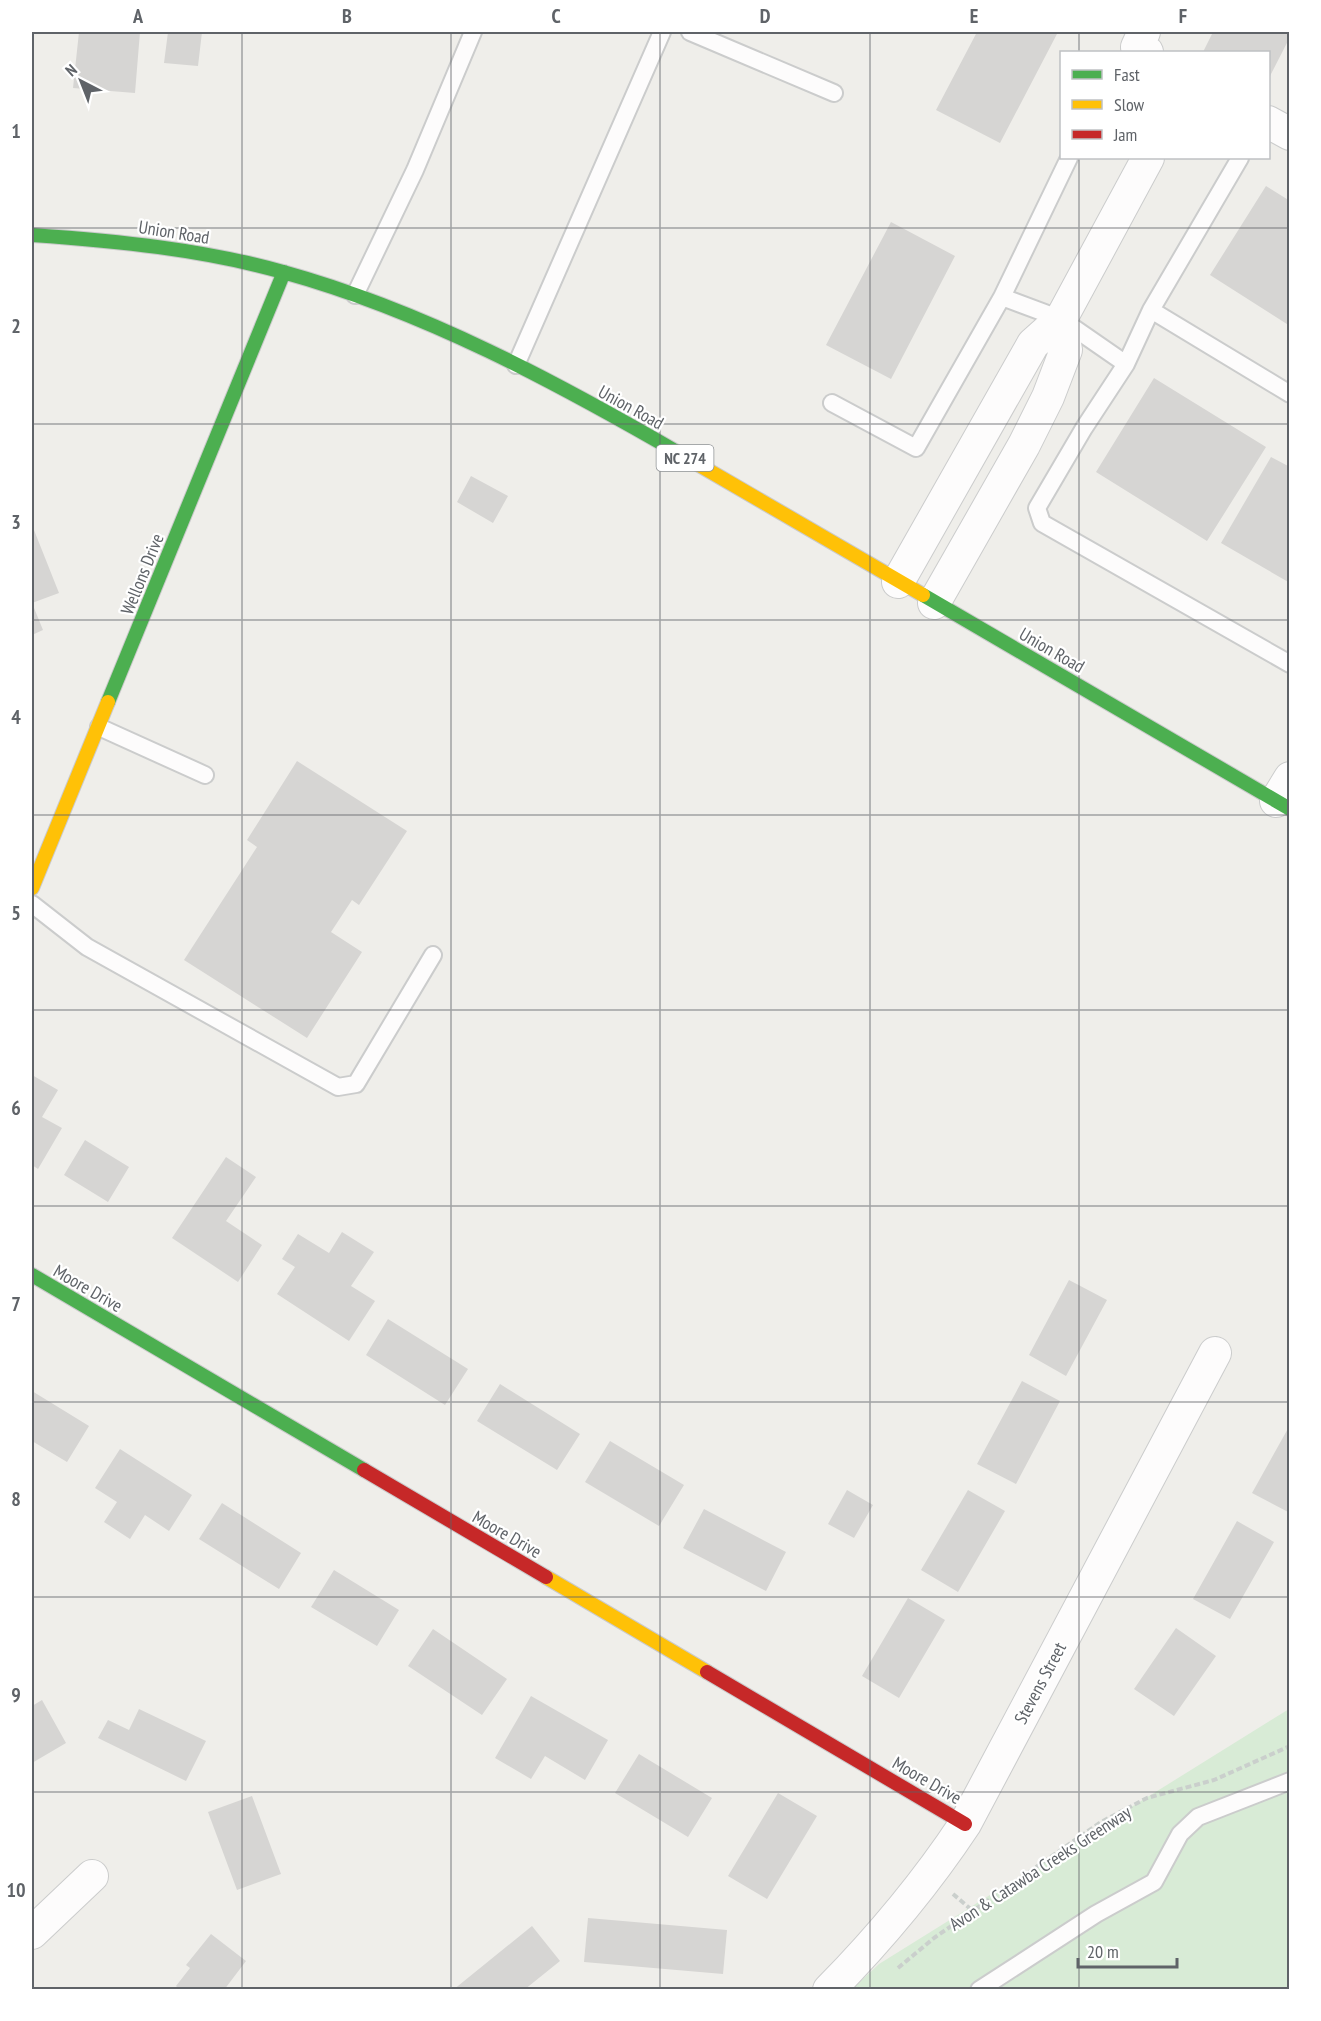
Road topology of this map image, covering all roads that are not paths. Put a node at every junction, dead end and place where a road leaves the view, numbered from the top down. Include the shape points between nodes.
1 (473, 32) edge
2 (662, 32) edge
3 (690, 32) edge
4 (834, 93) dead end
5 (1270, 123) edge
6 (1290, 134) edge
7 (1069, 159) edge
8 (1147, 159) edge
9 (1239, 159) edge
10 (32, 235) edge
11 (284, 272) junction
12 (355, 295) junction
13 (1002, 297) junction
14 (1151, 310) junction
15 (1060, 319) junction
16 (1126, 364) junction
17 (516, 365) junction
18 (1290, 394) edge
19 (832, 402) dead end
20 (898, 582) junction
21 (934, 603) junction
22 (1290, 664) edge
23 (99, 727) junction
24 (205, 775) dead end
25 (1285, 796) edge
26 (32, 888) edge
27 (32, 904) edge
28 (433, 955) dead end
29 (32, 1275) edge
30 (1215, 1353) dead end
31 (1290, 1781) edge
32 (965, 1824) junction
33 (92, 1876) dead end
34 (32, 1933) edge
35 (829, 1989) edge
36 (979, 1989) edge

1 - 12 lane via 415,170
2 - 17 lane
3 - 4 lane
5 - 6 street
7 - 13 lane
8 - 15 street
9 - 14 lane
10 - 11 street, Union Road / NC 274 via 176,249
11 - 12 street, Union Road / NC 274
11 - 23 street, Wellons Drive
12 - 17 street, Union Road / NC 274
13 - 15 lane
13 - 19 lane via 916,448
14 - 16 lane
14 - 18 lane
15 - 16 lane
15 - 20 street via 1033,344
15 - 21 street via 1066,350 1048,397
16 - 22 lane via 1037,508 1042,523
17 - 20 street, Union Road / NC 274 via 621,420
20 - 21 street, Union Road / NC 274
21 - 25 street, Union Road / NC 274
23 - 24 lane
23 - 26 street, Wellons Drive
27 - 28 lane via 87,947 338,1087 356,1084
29 - 32 street, Moore Drive
30 - 32 street, Stevens Street
31 - 36 lane via 1198,1817 1180,1834 1154,1882
32 - 35 street, Stevens Street via 907,1903
33 - 34 street

